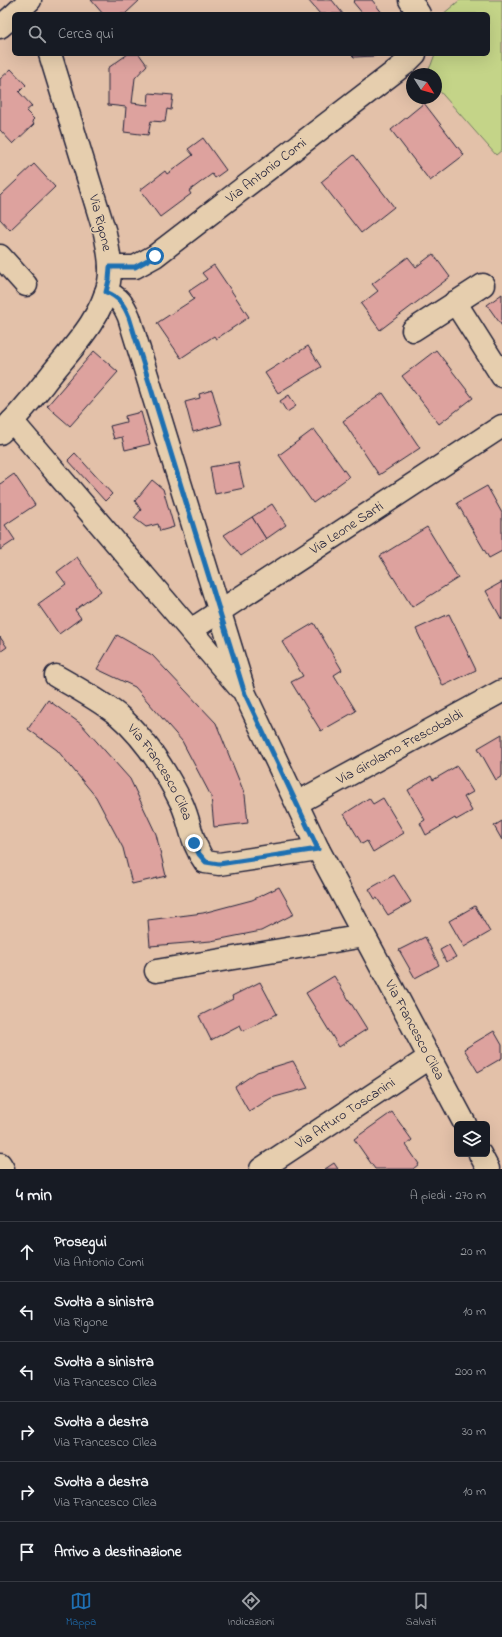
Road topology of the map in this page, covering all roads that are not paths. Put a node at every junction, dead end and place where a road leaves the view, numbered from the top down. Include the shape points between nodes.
1 (30, 0) edge
2 (34, 0) edge
3 (410, 0) edge
4 (16, 12) edge
5 (37, 12) edge
6 (418, 12) edge
7 (12, 16) edge
8 (0, 27) edge
9 (51, 56) edge
10 (413, 56) edge
11 (0, 256) edge
12 (110, 267) junction
13 (483, 284) dead end
14 (26, 285) dead end
15 (106, 292) junction
16 (456, 302) junction
17 (413, 330) dead end
18 (502, 376) edge
19 (502, 426) edge
20 (6, 427) edge
21 (219, 612) junction
22 (191, 630) junction
23 (56, 676) dead end
24 (502, 691) edge
25 (245, 694) junction
26 (297, 803) junction
27 (318, 849) junction
28 (364, 936) junction
29 (156, 972) dead end
30 (430, 1057) junction
31 (463, 1121) edge
32 (482, 1157) edge
33 (0, 1164) edge
34 (3, 1169) edge
35 (261, 1169) edge
36 (488, 1169) edge

1 - 4 street
2 - 5 street
3 - 6 street
7 - 8 street
9 - 12 street, Via Rigone via 105,233
10 - 12 street, Via Antonio Comi via 155,256 135,267
11 - 14 street
12 - 15 street, Via Rigone
13 - 16 street
15 - 20 street, Via Rigone via 96,317 86,332
15 - 21 street, Via Francesco Cilea via 120,300 127,312
16 - 17 street
16 - 18 street
19 - 21 street, Via Leone Sarti
20 - 22 street, Via Francesco Cilea
21 - 22 street, Via Leone Sarti
21 - 25 street, Via Francesco Cilea
22 - 25 street, Via Francesco Cilea
23 - 27 street, Via Francesco Cilea via 119,716 145,743 170,781 183,807 194,843 206,862 219,864
24 - 26 street, Via Girolamo Frescobaldi
25 - 26 street, Via Francesco Cilea
26 - 27 street, Via Francesco Cilea
27 - 28 street, Via Francesco Cilea
28 - 29 street
28 - 30 street, Via Francesco Cilea
30 - 31 street, Via Francesco Cilea
30 - 35 street, Via Arturo Toscanini
32 - 36 street
33 - 34 street

